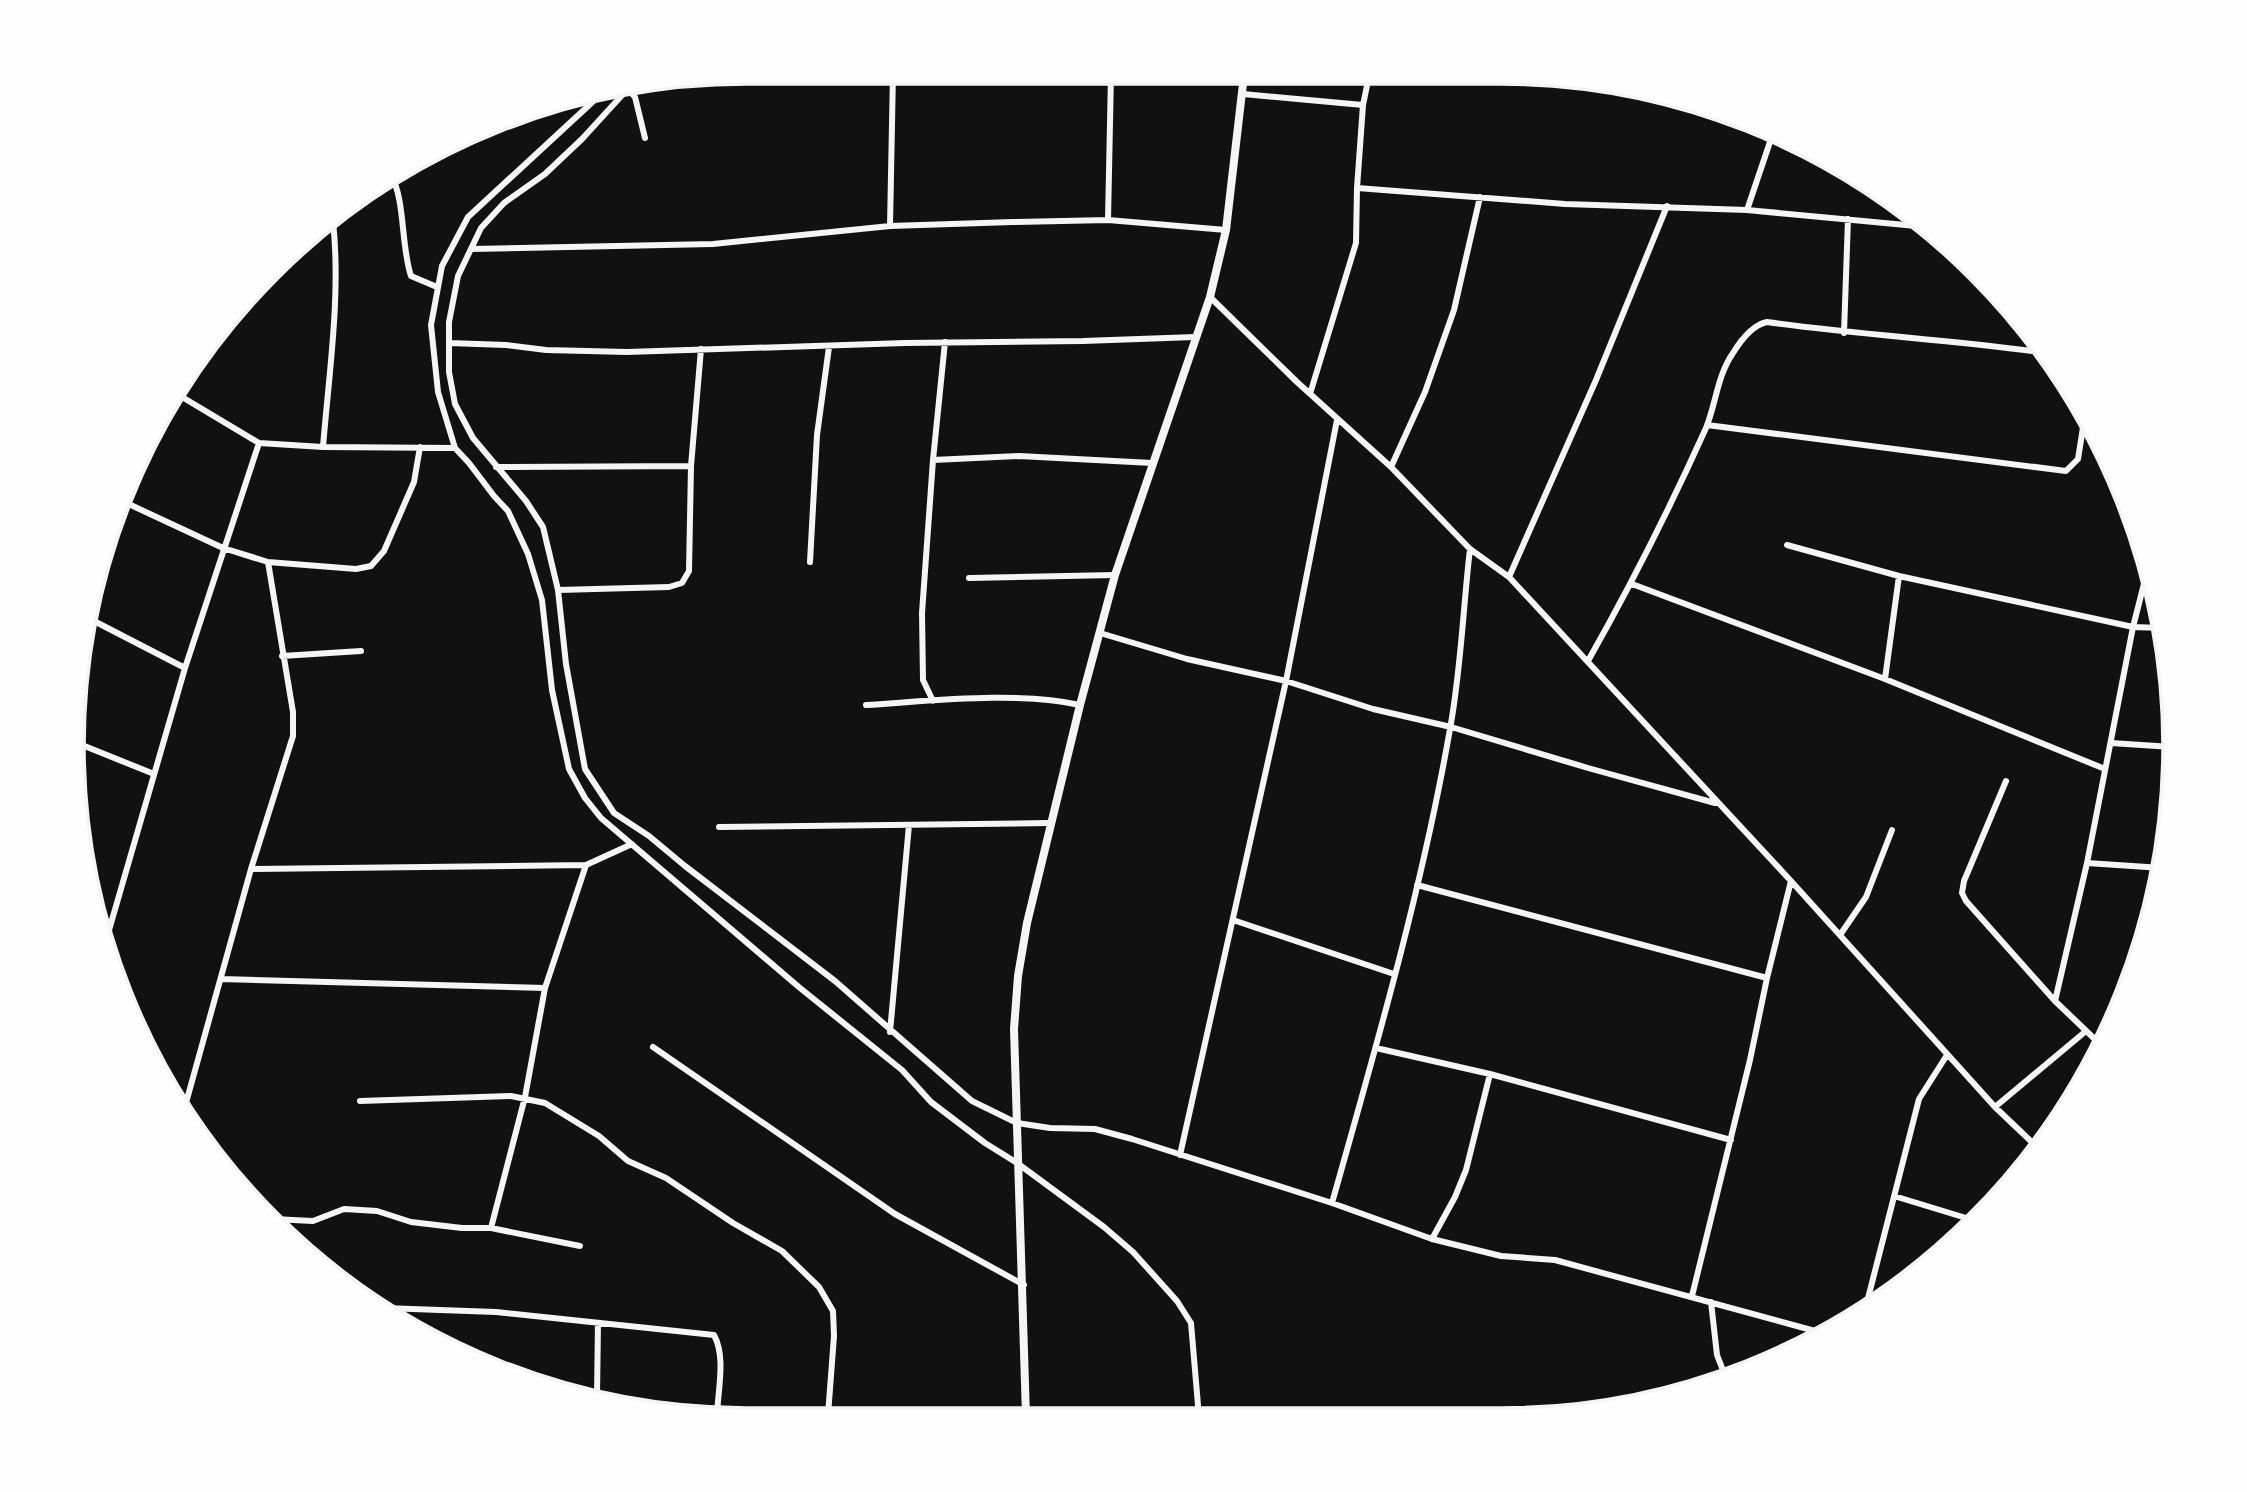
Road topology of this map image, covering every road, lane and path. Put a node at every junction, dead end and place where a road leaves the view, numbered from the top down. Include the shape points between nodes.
1 (893, 84) edge
2 (1111, 84) edge
3 (1244, 84) edge
4 (1367, 84) edge
5 (1243, 94) junction
6 (632, 95) edge
7 (622, 96) edge
8 (591, 103) edge
9 (1363, 105) junction
10 (645, 138) dead end
11 (1770, 141) edge
12 (394, 186) edge
13 (1357, 188) junction
14 (1480, 197) junction
15 (1667, 206) junction
16 (1747, 210) junction
17 (1848, 219) junction
18 (1108, 220) junction
19 (1909, 225) edge
20 (890, 226) junction
21 (334, 229) edge
22 (1226, 230) junction
23 (471, 248) junction
24 (437, 287) junction
25 (1210, 297) junction
26 (1844, 333) junction
27 (1195, 337) junction
28 (945, 342) junction
29 (449, 343) junction
30 (829, 347) junction
31 (701, 349) junction
32 (2032, 351) edge
33 (1310, 394) junction
34 (184, 398) edge
35 (1338, 420) junction
36 (1707, 425) junction
37 (2083, 430) edge
38 (259, 443) junction
39 (323, 447) junction
40 (420, 447) junction
41 (454, 448) junction
42 (933, 460) junction
43 (1152, 463) junction
44 (691, 466) junction
45 (496, 467) junction
46 (1391, 467) junction
47 (130, 505) edge
48 (1787, 545) dead end
49 (223, 548) junction
50 (1470, 549) junction
51 (268, 562) junction
52 (810, 562) dead end
53 (1115, 575) junction
54 (1899, 576) junction
55 (969, 578) dead end
56 (1509, 578) junction
57 (1632, 584) junction
58 (2143, 587) edge
59 (558, 590) junction
60 (96, 622) edge
61 (2133, 626) junction
62 (2152, 627) edge
63 (1100, 633) junction
64 (361, 651) dead end
65 (282, 656) junction
66 (1588, 661) junction
67 (185, 668) junction
68 (1885, 679) junction
69 (1286, 681) junction
70 (933, 701) junction
71 (866, 705) dead end
72 (1080, 705) junction
73 (1451, 727) junction
74 (2111, 743) junction
75 (84, 746) edge
76 (2163, 746) edge
77 (2105, 769) junction
78 (154, 774) junction
79 (2006, 781) dead end
80 (1717, 803) junction
81 (1049, 823) junction
82 (909, 825) junction
83 (719, 827) dead end
84 (1892, 830) dead end
85 (632, 844) junction
86 (2087, 863) junction
87 (586, 865) junction
88 (2151, 867) edge
89 (251, 869) junction
90 (1791, 881) junction
91 (1417, 885) junction
92 (1233, 920) junction
93 (110, 927) edge
94 (1840, 935) junction
95 (1394, 974) junction
96 (1767, 978) junction
97 (221, 979) junction
98 (545, 988) junction
99 (2055, 1001) junction
100 (2086, 1031) junction
101 (890, 1032) junction
102 (2095, 1039) edge
103 (653, 1047) dead end
104 (1376, 1048) junction
105 (1947, 1055) junction
106 (1490, 1074) junction
107 (525, 1097) junction
108 (187, 1099) edge
109 (360, 1101) dead end
110 (1994, 1107) junction
111 (1017, 1123) junction
112 (1731, 1140) junction
113 (2031, 1142) edge
114 (1180, 1155) junction
115 (1017, 1163) junction
116 (1894, 1196) junction
117 (1332, 1203) junction
118 (1965, 1218) edge
119 (284, 1220) edge
120 (491, 1228) junction
121 (1432, 1240) junction
122 (580, 1246) dead end
123 (1024, 1285) junction
124 (1692, 1296) junction
125 (1868, 1296) edge
126 (1711, 1302) junction
127 (398, 1309) edge
128 (598, 1322) junction
129 (1812, 1330) edge
130 (1723, 1370) edge
131 (597, 1390) edge
132 (717, 1407) edge
133 (829, 1408) edge
134 (1026, 1408) edge
135 (1198, 1408) edge

1 - 20 street
2 - 18 street
3 - 5 street
4 - 9 street
5 - 9 street
5 - 22 street
6 - 10 street
7 - 23 street via 545,174 504,203 481,228
8 - 24 street via 468,218 442,266
9 - 13 street
11 - 16 street
12 - 24 street via 411,276
13 - 14 street
13 - 33 street via 1356,243
14 - 15 street
14 - 46 street via 1454,310 1425,393
15 - 16 street
15 - 56 street via 1597,380
16 - 17 street
17 - 19 street
17 - 26 street
18 - 20 street
18 - 22 street
20 - 23 street via 713,244
21 - 39 street via 334,302
22 - 25 street
23 - 29 street via 458,276
24 - 41 street via 432,346 438,391
25 - 27 street
25 - 33 street
26 - 32 street
26 - 36 street via 1759,324 1732,354
27 - 28 street
27 - 43 street
28 - 30 street
28 - 42 street
29 - 31 street via 628,352
29 - 45 street via 455,404
30 - 31 street
30 - 52 street via 817,435
31 - 44 street
33 - 35 street
34 - 38 street
35 - 46 street
35 - 69 street
36 - 37 street via 2066,471 2078,459
36 - 57 street
38 - 39 street
38 - 49 street
39 - 40 street
40 - 41 street
40 - 51 street via 414,482 384,551 371,566 356,569
41 - 85 street via 508,511 528,554 542,600 552,690 569,769 601,818
42 - 43 street via 1019,456
42 - 70 street via 922,613 923,680
43 - 53 street
44 - 45 street
44 - 59 street via 689,571 682,583
45 - 59 street via 543,527
46 - 50 street
47 - 49 street
48 - 54 street
49 - 51 street
49 - 67 street
50 - 56 street
50 - 73 street
51 - 65 street
53 - 55 street
53 - 63 street
54 - 61 street
54 - 68 street
56 - 66 street
57 - 66 street
57 - 68 street
58 - 61 street
59 - 101 street via 585,769 614,813 835,981
60 - 67 street
61 - 62 street
61 - 74 street
63 - 69 street
63 - 72 street
64 - 65 street
65 - 89 street via 293,736
66 - 80 street
67 - 78 street
68 - 77 street
69 - 73 street via 1373,709
69 - 92 street
70 - 71 street
70 - 72 street via 1031,700
72 - 81 street
73 - 80 street
73 - 91 street
74 - 76 street
74 - 77 street
75 - 78 street
77 - 86 street
78 - 93 street
79 - 99 street via 1962,893
80 - 90 street
81 - 82 street
81 - 111 street via 1018,976 1014,1029
82 - 83 street
82 - 101 street
84 - 94 street via 1866,897
85 - 87 street
85 - 115 street via 902,1070 931,1102
86 - 88 street
86 - 99 street
87 - 89 street
87 - 98 street
89 - 97 street
90 - 94 street
90 - 96 street
91 - 95 street
91 - 96 street
92 - 95 street
92 - 114 street
94 - 105 street
95 - 104 street
96 - 112 street
97 - 98 street
97 - 108 street
98 - 107 street
99 - 100 street
100 - 102 street
100 - 110 street
101 - 111 street via 972,1101
103 - 123 street via 895,1214
104 - 106 street
104 - 117 street
105 - 110 street
105 - 116 street via 1919,1099
106 - 112 street
106 - 121 street via 1466,1170
107 - 109 street
107 - 120 street
107 - 133 street via 572,1117 628,1161 666,1178 782,1251 819,1287 833,1311
110 - 113 street
111 - 114 street via 1095,1129
111 - 115 street
112 - 124 street
114 - 117 street
115 - 123 street
115 - 135 street via 1133,1252 1177,1301 1191,1324
116 - 118 street
116 - 125 street
117 - 121 street
119 - 120 street via 313,1221 344,1209 377,1211 411,1222
120 - 122 street
121 - 124 street via 1501,1256 1555,1260
123 - 134 street
124 - 126 street
126 - 129 street
126 - 130 street
127 - 128 street
128 - 131 street
128 - 132 street via 714,1335 720,1360

